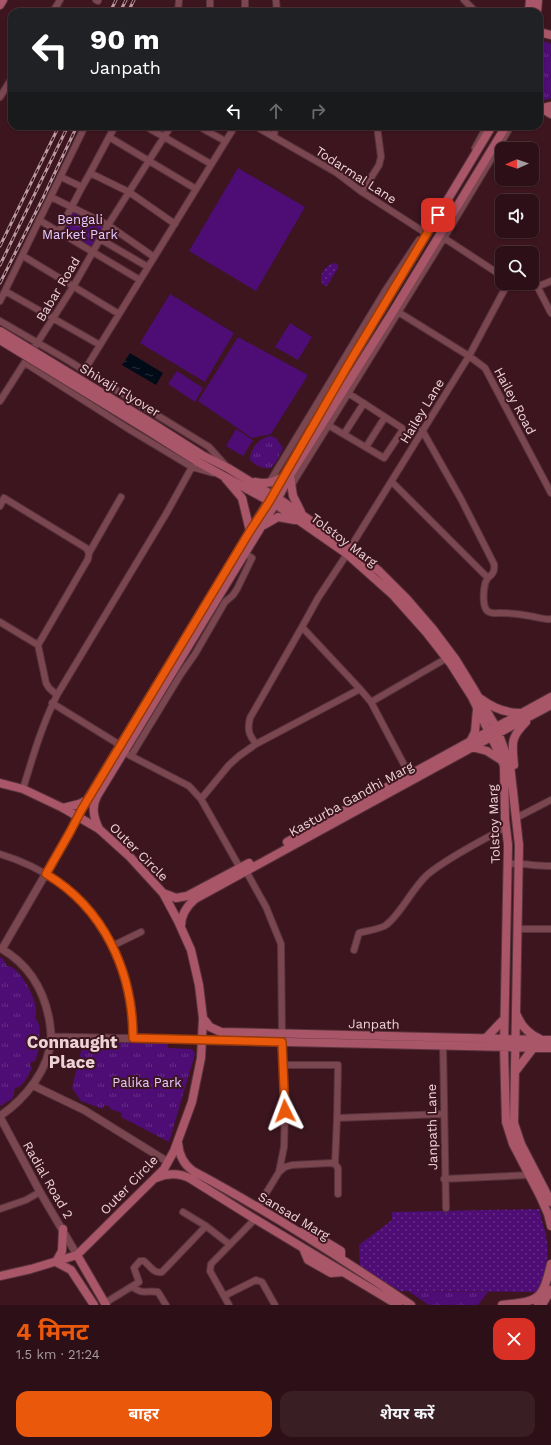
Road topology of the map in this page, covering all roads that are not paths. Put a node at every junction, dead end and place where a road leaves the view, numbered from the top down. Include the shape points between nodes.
1 (3, 0) edge
2 (464, 0) edge
3 (0, 4) edge
4 (472, 8) edge
5 (8, 84) edge
6 (0, 97) edge
7 (544, 108) edge
8 (551, 114) edge
9 (83, 130) edge
10 (113, 130) edge
11 (152, 130) edge
12 (168, 130) edge
13 (205, 130) edge
14 (232, 130) edge
15 (262, 130) edge
16 (275, 130) edge
17 (378, 130) edge
18 (484, 130) edge
19 (490, 130) edge
20 (504, 130) edge
21 (509, 130) edge
22 (109, 137) junction
23 (164, 137) junction
24 (274, 137) junction
25 (225, 141) junction
26 (149, 161) junction
27 (211, 164) junction
28 (90, 173) junction
29 (61, 177) junction
30 (82, 187) junction
31 (196, 188) junction
32 (129, 192) junction
33 (362, 192) junction
34 (51, 197) junction
35 (72, 207) junction
36 (39, 220) junction
37 (174, 224) junction
38 (108, 225) junction
39 (59, 231) junction
40 (424, 232) junction
41 (444, 238) junction
42 (100, 239) junction
43 (93, 251) junction
44 (23, 256) junction
45 (154, 257) junction
46 (148, 267) junction
47 (495, 271) edge
48 (140, 280) junction
49 (551, 281) edge
50 (539, 285) edge
51 (72, 287) junction
52 (504, 290) edge
53 (539, 290) edge
54 (5, 291) junction
55 (0, 301) edge
56 (381, 304) junction
57 (396, 311) junction
58 (551, 313) edge
59 (119, 314) junction
60 (53, 319) junction
61 (0, 321) edge
62 (0, 331) edge
63 (0, 340) edge
64 (38, 343) junction
65 (100, 345) junction
66 (469, 356) junction
67 (25, 363) junction
68 (84, 371) junction
69 (348, 393) junction
70 (0, 402) edge
71 (364, 403) junction
72 (385, 417) junction
73 (328, 425) junction
74 (151, 427) junction
75 (422, 430) junction
76 (344, 434) junction
77 (366, 447) junction
78 (192, 467) junction
79 (228, 468) junction
80 (224, 476) junction
81 (287, 476) junction
82 (250, 482) junction
83 (392, 482) junction
84 (269, 483) junction
85 (290, 486) junction
86 (551, 493) edge
87 (2, 497) edge
88 (121, 497) dead end
89 (274, 500) junction
90 (0, 506) edge
91 (301, 518) junction
92 (261, 527) junction
93 (250, 531) junction
94 (348, 551) junction
95 (89, 553) junction
96 (488, 578) junction
97 (551, 619) edge
98 (0, 622) edge
99 (302, 627) junction
100 (38, 644) junction
101 (447, 658) junction
102 (360, 689) junction
103 (57, 695) junction
104 (479, 697) junction
105 (551, 697) edge
106 (371, 702) junction
107 (52, 703) junction
108 (551, 705) edge
109 (477, 708) junction
110 (523, 712) junction
111 (532, 716) junction
112 (493, 732) junction
113 (256, 744) junction
114 (471, 744) junction
115 (125, 752) junction
116 (502, 760) junction
117 (409, 774) junction
118 (0, 783) edge
119 (23, 789) junction
120 (201, 799) junction
121 (87, 800) junction
122 (551, 800) edge
123 (516, 806) junction
124 (63, 808) junction
125 (77, 817) junction
126 (516, 818) junction
127 (506, 827) junction
128 (99, 829) junction
129 (0, 854) edge
130 (551, 863) edge
131 (507, 864) junction
132 (519, 864) junction
133 (528, 864) junction
134 (551, 866) edge
135 (243, 869) junction
136 (46, 874) junction
137 (163, 893) junction
138 (518, 929) junction
139 (551, 929) edge
140 (183, 930) junction
141 (141, 932) dead end
142 (112, 946) junction
143 (1, 948) edge
144 (354, 950) dead end
145 (516, 1012) junction
146 (203, 1018) junction
147 (504, 1019) junction
148 (51, 1038) junction
149 (133, 1038) junction
150 (282, 1038) junction
151 (485, 1039) junction
152 (203, 1040) junction
153 (541, 1040) junction
154 (551, 1040) edge
155 (504, 1042) junction
156 (515, 1043) junction
157 (442, 1045) junction
158 (491, 1046) junction
159 (534, 1048) junction
160 (551, 1048) edge
161 (504, 1064) junction
162 (282, 1065) junction
163 (515, 1072) junction
164 (32, 1085) junction
165 (444, 1114) junction
166 (0, 1117) edge
167 (337, 1118) junction
168 (178, 1140) junction
169 (168, 1162) junction
170 (335, 1164) junction
171 (279, 1172) junction
172 (190, 1174) junction
173 (529, 1175) junction
174 (444, 1179) junction
175 (152, 1181) junction
176 (40, 1192) junction
177 (338, 1194) dead end
178 (550, 1198) edge
179 (257, 1208) junction
180 (446, 1208) dead end
181 (0, 1209) edge
182 (183, 1212) dead end
183 (255, 1219) junction
184 (206, 1226) junction
185 (551, 1226) edge
186 (62, 1229) junction
187 (229, 1244) junction
188 (77, 1255) junction
189 (56, 1262) junction
190 (551, 1264) edge
191 (0, 1276) edge
192 (133, 1287) junction
193 (551, 1290) edge
194 (224, 1296) junction
195 (540, 1303) edge
196 (90, 1304) edge
197 (105, 1304) edge
198 (166, 1305) edge
199 (229, 1305) edge
200 (275, 1305) edge
201 (398, 1305) edge
202 (411, 1305) edge
203 (502, 1305) edge

1 - 3 main road
2 - 4 street
5 - 6 street
7 - 8 main road
9 - 29 street
10 - 22 street
11 - 23 street
12 - 23 street, Babar Road
13 - 25 street
14 - 25 street
15 - 24 street, Todarmal Lane
16 - 24 street
17 - 33 street via 381,157 379,165
18 - 40 street
19 - 56 main road
20 - 57 main road
21 - 41 street
22 - 26 street
22 - 28 street
23 - 26 street, Babar Road
23 - 27 street
24 - 33 street, Todarmal Lane via 337,173
25 - 27 street
26 - 31 street
26 - 32 street, Babar Road
27 - 31 street
28 - 30 street
28 - 32 street
29 - 30 street
29 - 34 street
30 - 35 street
31 - 37 street
32 - 37 street
32 - 38 street, Babar Road
33 - 40 street, Todarmal Lane
34 - 35 street
34 - 36 street
35 - 38 street
35 - 39 street
36 - 39 street
36 - 44 street
37 - 45 street
38 - 42 street, Babar Road
38 - 45 street
39 - 43 street
40 - 56 street
41 - 47 street
41 - 57 street
42 - 43 street, Babar Road
42 - 46 street
43 - 48 street
43 - 51 street, Babar Road
44 - 51 street
44 - 54 street
45 - 46 street
46 - 48 street
48 - 59 street
49 - 50 street
51 - 59 street
51 - 60 street, Babar Road
52 - 66 street, Hailey Lane
53 - 58 street
54 - 55 street
54 - 60 street
56 - 81 main road
56 - 84 street
57 - 66 street, Hailey Road
57 - 69 street
57 - 81 main road
59 - 65 street
60 - 64 street, Babar Road
60 - 65 street
61 - 64 street
62 - 74 main road, Shivaji Flyover, bridge
63 - 74 main road, Shivaji Flyover, bridge
64 - 67 street, Babar Road
64 - 68 street
65 - 68 street
66 - 75 street, Hailey Lane
66 - 86 street, Hailey Road via 488,373
67 - 70 street, Babar Road
67 - 78 street
68 - 79 street via 210,447
69 - 71 street
69 - 73 street
71 - 72 street
71 - 76 street
72 - 77 street
72 - 77 street via 402,429 385,458
73 - 76 street
73 - 85 street
74 - 79 main road, Shivaji Flyover
74 - 80 main road, Shivaji Flyover via 198,462
75 - 83 street, Hailey Lane
75 - 96 street via 494,564 495,570
76 - 77 street
78 - 80 street
78 - 103 street
79 - 82 main road, Shivaji Flyover
80 - 89 main road, Shivaji Flyover
80 - 93 main road via 242,498
81 - 84 main road
81 - 85 main road
81 - 89 main road
82 - 84 main road
82 - 89 main road, Shivaji Flyover
83 - 94 street, Hailey Lane
83 - 96 street
85 - 91 main road
87 - 90 street
87 - 95 street via 86,548
88 - 95 street
89 - 91 main road, Tolstoy Marg
89 - 92 main road
89 - 93 main road
91 - 92 main road via 278,517
91 - 94 main road, Tolstoy Marg
92 - 115 main road via 165,692
93 - 115 main road
94 - 99 street, Hailey Lane
94 - 101 main road, Tolstoy Marg via 401,603
94 - 104 main road, Tolstoy Marg via 383,575 418,612 456,660
95 - 100 street via 88,559
96 - 97 street via 484,586 484,606 490,613
98 - 100 street
99 - 102 street
99 - 113 street, Hailey Lane via 250,718 249,735
100 - 103 street via 43,675 46,683
101 - 106 street
101 - 109 main road, Tolstoy Marg
102 - 106 street
102 - 113 street
103 - 107 street
104 - 110 main road via 500,710 511,713
104 - 112 main road, Tolstoy Marg
105 - 110 main road, Kasturba Gandhi Marg
106 - 117 street
107 - 115 street
107 - 119 street via 38,738
108 - 111 main road, Kasturba Gandhi Marg
109 - 112 main road, Tolstoy Marg
109 - 114 main road
110 - 112 main road, Kasturba Gandhi Marg
111 - 112 main road, Kasturba Gandhi Marg
111 - 123 main road via 518,730 512,745
112 - 114 main road, Kasturba Gandhi Marg
112 - 116 main road, Tolstoy Marg
112 - 123 main road, Tolstoy Marg via 510,765
113 - 120 street via 229,765
114 - 116 main road
114 - 117 main road, Kasturba Gandhi Marg
114 - 135 main road, Kasturba Gandhi Marg
115 - 120 street via 189,786
115 - 121 main road
115 - 128 main road via 94,803 93,809
116 - 127 main road, Tolstoy Marg
117 - 135 main road, Kasturba Gandhi Marg
118 - 119 main road, Outer Circle
119 - 124 main road, Outer Circle
120 - 135 street
121 - 124 main road
121 - 125 main road
122 - 126 street
123 - 126 main road, Tolstoy Marg
124 - 125 main road, Outer Circle
125 - 128 main road, Outer Circle
125 - 136 street
126 - 132 main road, Tolstoy Marg
127 - 131 main road, Tolstoy Marg
127 - 144 street via 428,875 415,887 385,926 359,933
128 - 137 main road, Outer Circle via 130,857
129 - 136 street
130 - 133 street
131 - 132 street
131 - 147 main road, Tolstoy Marg
132 - 133 street
132 - 138 main road, Tolstoy Marg
133 - 134 street
135 - 137 main road, Kasturba Gandhi Marg via 187,896 173,897
135 - 140 main road, Kasturba Gandhi Marg via 191,903 182,915
135 - 150 street via 266,906 281,944
136 - 142 street via 61,883 84,905
136 - 143 street
137 - 140 main road, Outer Circle
138 - 139 street
138 - 145 main road, Tolstoy Marg
140 - 146 main road, Outer Circle via 191,950
141 - 142 street
142 - 149 street via 129,990
143 - 148 street via 24,967 40,989 47,1007
145 - 153 main road via 527,1031
145 - 156 main road, Tolstoy Marg
146 - 150 main road, Janpath via 210,1028 221,1032
146 - 152 main road, Outer Circle
147 - 151 main road
147 - 155 main road, Tolstoy Marg
148 - 149 street
148 - 164 street via 43,1067
149 - 152 street
150 - 151 main road, Janpath
150 - 152 main road, Janpath
150 - 157 main road, Janpath
150 - 162 street
151 - 155 main road, Janpath
152 - 168 main road, Outer Circle via 198,1080
153 - 154 main road, Janpath
153 - 156 main road, Janpath
155 - 156 main road, Janpath
155 - 158 main road, Janpath
155 - 161 main road, Tolstoy Marg
156 - 159 main road, Janpath
156 - 163 main road, Tolstoy Marg
157 - 158 main road, Janpath
157 - 165 street, Janpath Lane
158 - 161 main road
159 - 160 main road, Janpath
159 - 163 main road
161 - 173 main road, Tolstoy Marg via 507,1127
162 - 167 street via 338,1066
162 - 171 street via 284,1147
163 - 178 main road, Tolstoy Marg via 515,1127
164 - 166 street via 12,1108
164 - 169 street via 84,1110
165 - 167 street
165 - 174 street, Janpath Lane
166 - 176 street, Radial Road 2
167 - 170 street
168 - 169 main road, Outer Circle
168 - 172 main road, Sansad Marg via 182,1160
169 - 175 main road, Outer Circle
170 - 171 street via 289,1165
170 - 177 street via 338,1168
171 - 179 street
172 - 175 main road, Sansad Marg via 161,1176
172 - 179 main road, Sansad Marg
172 - 183 main road, Sansad Marg
173 - 174 street
173 - 185 main road, Tolstoy Marg via 546,1208
174 - 180 street, Janpath Lane
175 - 188 main road, Outer Circle
176 - 181 street
176 - 186 street, Radial Road 2
179 - 202 main road, Sansad Marg via 298,1232 311,1233 341,1251 341,1258
182 - 184 street
183 - 187 street
183 - 201 main road, Sansad Marg via 303,1248 308,1260 331,1273 343,1272
184 - 187 street
184 - 192 street via 162,1272 158,1273 144,1261 140,1261 134,1270 139,1281
186 - 188 street, Radial Road 2
186 - 189 main road via 62,1251
187 - 194 street via 210,1266 210,1271
188 - 189 main road, Outer Circle
188 - 197 main road
189 - 191 main road, Outer Circle
189 - 196 main road via 71,1270
190 - 195 main road
192 - 197 street
192 - 198 street via 142,1292 158,1292
193 - 195 main road
194 - 199 street
194 - 200 street via 259,1280
195 - 203 main road

